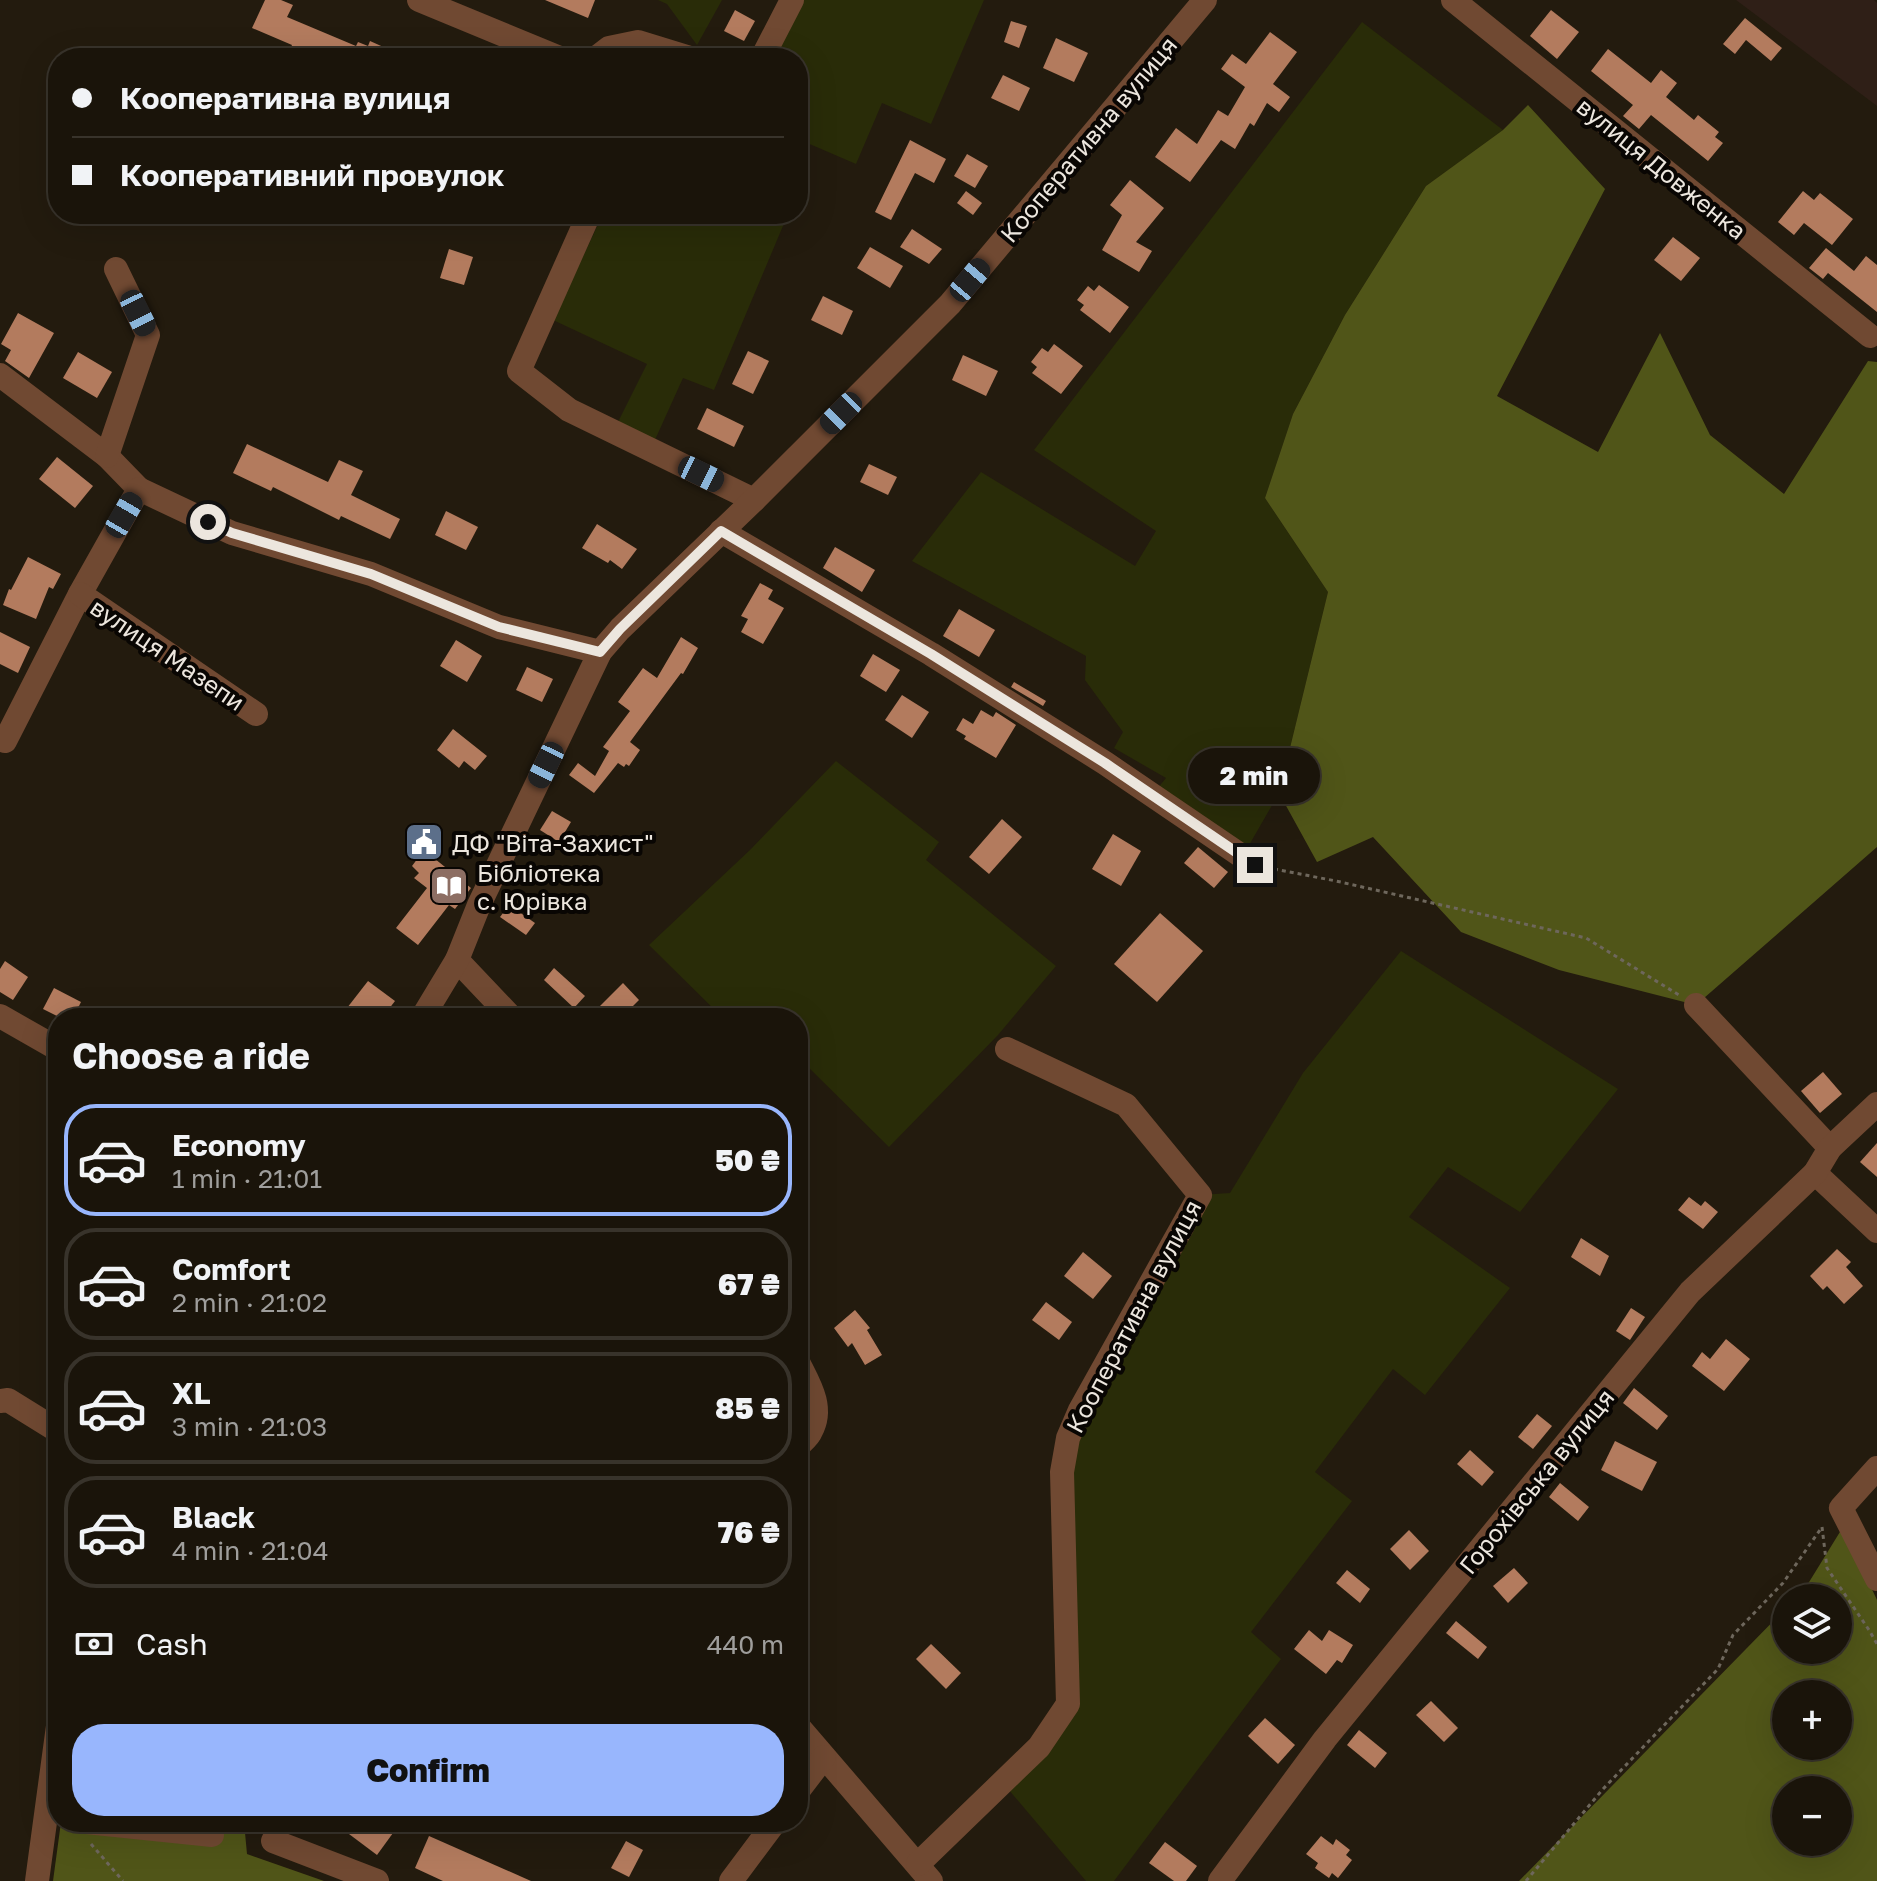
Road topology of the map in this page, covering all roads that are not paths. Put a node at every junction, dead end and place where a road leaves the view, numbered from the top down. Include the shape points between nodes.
1 (419, 0) edge
2 (792, 0) edge
3 (1205, 0) edge
4 (1453, 0) edge
5 (536, 48) edge
6 (609, 48) edge
7 (658, 48) edge
8 (767, 48) edge
9 (585, 224) edge
10 (116, 269) dead end
11 (1870, 336) dead end
12 (0, 375) edge
13 (107, 456) junction
14 (139, 489) junction
15 (754, 500) junction
16 (721, 531) junction
17 (80, 594) junction
18 (600, 652) junction
19 (256, 714) dead end
20 (5, 741) dead end
21 (1255, 865) road end
22 (457, 960) junction
23 (1696, 1005) road end
24 (428, 1008) edge
25 (503, 1008) edge
26 (0, 1016) edge
27 (48, 1043) edge
28 (1007, 1049) dead end
29 (1877, 1104) edge
30 (1830, 1148) junction
31 (1815, 1173) junction
32 (1877, 1231) edge
33 (808, 1381) edge
34 (0, 1401) edge
35 (48, 1425) edge
36 (808, 1435) edge
37 (1877, 1468) edge
38 (1877, 1579) edge
39 (808, 1738) edge
40 (824, 1757) junction
41 (808, 1778) edge
42 (49, 1832) edge
43 (157, 1832) edge
44 (768, 1832) edge
45 (212, 1835) dead end
46 (273, 1841) dead end
47 (924, 1872) edge
48 (37, 1881) edge
49 (377, 1881) edge
50 (731, 1881) edge
51 (1220, 1881) edge

1 - 5 street
2 - 8 street
3 - 15 street, Кооперативна вулиця via 950,304
4 - 11 street, вулиця Довженка
6 - 7 street via 638,42
9 - 15 street via 519,371 569,410
10 - 13 street via 148,335
12 - 13 street
13 - 14 street
14 - 17 street, вулиця Мазепи
14 - 18 street via 232,533 371,574 499,627
15 - 16 street, Кооперативна вулиця
16 - 18 street, Кооперативна вулиця
16 - 21 street via 931,654
17 - 19 street, вулиця Мазепи
17 - 20 street, вулиця Мазепи
18 - 22 street, Кооперативна вулиця
22 - 24 street, Кооперативна вулиця
22 - 25 street
23 - 30 street
26 - 27 street
28 - 47 street, Кооперативна вулиця via 1126,1105 1200,1195 1068,1438 1062,1472 1068,1704 1039,1747
29 - 30 street, Горохівська вулиця
30 - 31 street, Горохівська вулиця
31 - 32 street
31 - 51 street, Горохівська вулиця via 1690,1292 1325,1739
33 - 36 street via 817,1406
34 - 35 street via 8,1400
37 - 38 street via 1841,1508
39 - 40 street
40 - 41 street
40 - 47 street
42 - 48 street
43 - 45 street
44 - 50 street
46 - 49 street

